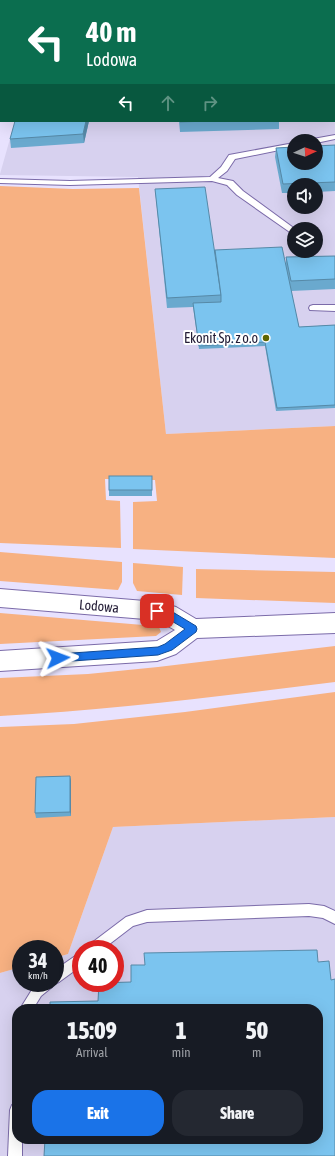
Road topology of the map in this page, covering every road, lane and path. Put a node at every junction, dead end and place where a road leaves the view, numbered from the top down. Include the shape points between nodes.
1 (335, 137) edge
2 (323, 139) edge
3 (287, 146) edge
4 (212, 179) junction
5 (0, 181) edge
6 (287, 227) edge
7 (313, 308) dead end
8 (335, 308) edge
9 (0, 598) edge
10 (335, 623) edge
11 (193, 629) junction
12 (0, 661) edge
13 (335, 918) edge
14 (104, 940) edge
15 (72, 965) edge
16 (64, 971) edge
17 (37, 992) edge
18 (29, 1004) edge
19 (15, 1144) edge
20 (14, 1156) edge

1 - 2 lane
3 - 4 lane via 232,156
4 - 5 lane via 70,183
4 - 6 lane via 230,183
7 - 8 lane
9 - 11 street, Lodowa via 157,611 168,614
10 - 11 street
11 - 12 street via 158,651
13 - 14 lane via 324,912 309,910 147,916 130,920
15 - 16 lane
17 - 18 lane
19 - 20 lane

